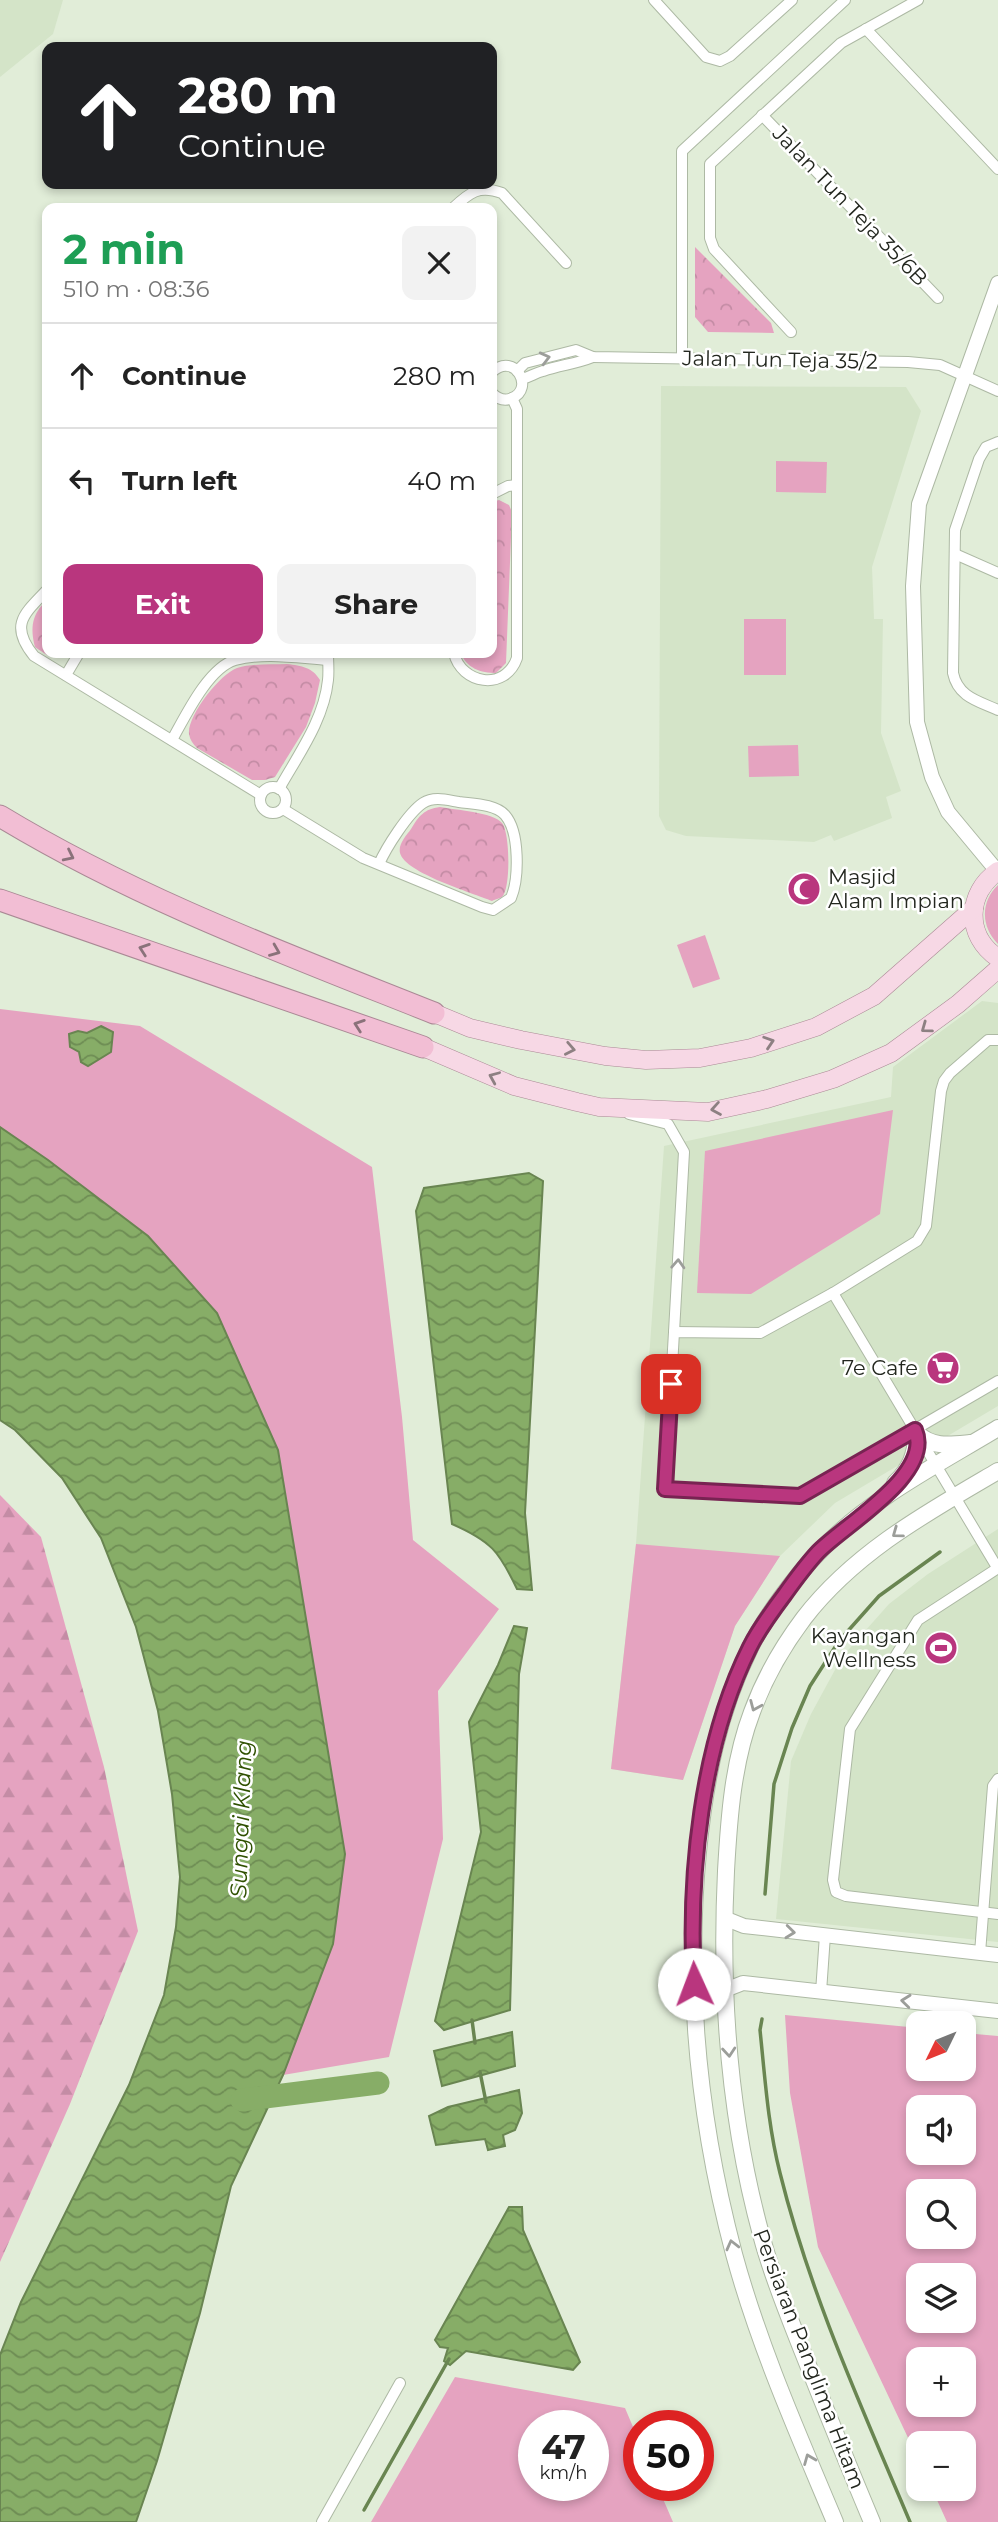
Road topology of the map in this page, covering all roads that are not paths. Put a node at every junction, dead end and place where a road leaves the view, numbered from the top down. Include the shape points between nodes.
1 (654, 0) edge
2 (792, 0) edge
3 (918, 0) edge
4 (842, 1) edge
5 (866, 29) junction
6 (762, 115) junction
7 (998, 169) edge
8 (489, 189) edge
9 (489, 189) edge
10 (460, 203) edge
11 (566, 263) dead end
12 (998, 283) edge
13 (938, 298) dead end
14 (791, 332) dead end
15 (593, 357) junction
16 (681, 358) junction
17 (497, 368) edge
18 (519, 375) junction
19 (965, 376) junction
20 (998, 391) edge
21 (497, 396) edge
22 (512, 398) junction
23 (998, 442) edge
24 (517, 485) junction
25 (497, 492) edge
26 (955, 554) junction
27 (998, 573) edge
28 (42, 595) edge
29 (76, 658) edge
30 (258, 658) edge
31 (328, 658) edge
32 (456, 658) edge
33 (66, 675) junction
34 (998, 710) edge
35 (172, 740) junction
36 (279, 789) junction
37 (261, 795) junction
38 (283, 809) junction
39 (0, 816) edge
40 (379, 864) junction
41 (997, 871) edge
42 (0, 900) edge
43 (974, 908) junction
44 (998, 958) edge
45 (998, 969) edge
46 (998, 989) edge
47 (958, 1004) junction
48 (434, 1013) joint
49 (998, 1040) edge
50 (423, 1047) joint
51 (599, 1107) junction
52 (833, 1293) junction
53 (674, 1332) junction
54 (998, 1381) edge
55 (998, 1428) edge
56 (916, 1432) junction
57 (974, 1443) junction
58 (936, 1466) junction
59 (998, 1471) edge
60 (886, 1496) junction
61 (954, 1496) junction
62 (998, 1569) edge
63 (998, 1779) edge
64 (984, 1912) junction
65 (998, 1914) edge
66 (724, 1918) junction
67 (825, 1935) junction
68 (980, 1952) junction
69 (998, 1955) edge
70 (725, 1990) junction
71 (821, 1992) junction
72 (998, 2011) edge
73 (400, 2384) dead end
74 (322, 2522) edge
75 (835, 2522) edge
76 (873, 2522) edge

1 - 2 street via 706,57 720,61
3 - 5 street
4 - 16 street via 682,151
5 - 6 street via 841,43
5 - 7 street
6 - 13 street, Jalan Tun Teja 35/6B
6 - 14 street via 710,164 710,238 714,249
8 - 10 street via 476,191
9 - 11 street via 502,193
12 - 19 street
15 - 16 street, Jalan Tun Teja 35/2
15 - 18 street, Jalan Tun Teja 35/2 via 534,376
18 -> 15 street, Jalan Tun Teja 35/2 via 525,363 576,350
16 - 19 street, Jalan Tun Teja 35/2 via 908,362 940,365
17 - 18 street via 505,366
18 - 22 street via 520,392
19 - 20 street, Jalan Tun Teja 35/2
19 - 41 street via 919,504 913,586 918,722 932,777 948,812
21 - 22 street
22 - 24 street via 517,409
23 - 26 street via 986,447 979,460 955,530
24 - 25 street
24 - 32 street via 517,658 513,670 492,680 477,678 466,673
26 - 27 street
26 - 34 street via 955,683 961,692
28 - 33 street via 24,614 20,630 34,656
29 - 33 street
30 - 35 street via 233,660 216,674
31 - 36 street via 323,707
33 - 35 street
35 - 37 street
36 - 37 street via 271,787
36 - 38 street via 286,799
37 - 38 street via 264,811 274,814
38 - 40 street
39 -> 48 highway via 52,848 173,907
40 - 40 street via 493,910 511,898 517,855 505,814 493,807 436,798 415,811
41 - 43 main road via 980,888
50 -> 42 highway
43 - 44 main road via 979,940
48 -> 43 main road via 470,1028 605,1056 700,1058 751,1048 816,1027 874,996
45 - 47 main road
46 - 47 main road
47 -> 51 main road via 891,1053 834,1079 767,1099 708,1112
49 - 52 street via 988,1040 944,1080 925,1231 918,1241
51 -> 50 main road via 514,1086
53 -> 51 street via 684,1152 668,1124
52 - 53 street via 761,1333
52 - 56 street
53 - 56 street via 665,1489 800,1496
54 - 56 street
55 - 57 main road, Persiaran Panglima Hitam
56 - 57 main road via 933,1444
56 - 58 street
56 - 60 main road via 911,1465
57 - 58 main road, Persiaran Panglima Hitam
58 - 60 main road, Persiaran Panglima Hitam
58 - 61 street
59 - 61 main road, Persiaran Panglima Hitam
75 -> 60 main road, Persiaran Panglima Hitam via 761,2342 711,2155 696,2040 695,1893 713,1748 750,1646 819,1551
61 - 62 street
61 -> 66 main road, Persiaran Panglima Hitam via 839,1577 804,1618 772,1667 751,1713 737,1768 729,1813
62 - 64 street via 918,1620 850,1729 832,1880 836,1892 846,1896
63 - 64 street via 993,1786
64 - 65 street
64 - 68 street
66 -> 67 street via 744,1926
66 - 70 main road, Persiaran Panglima Hitam
67 - 68 street
67 - 71 street
68 - 69 street
70 - 71 street via 743,1983
70 -> 76 main road, Persiaran Panglima Hitam via 741,2151 762,2242
72 -> 71 street
73 - 74 street

